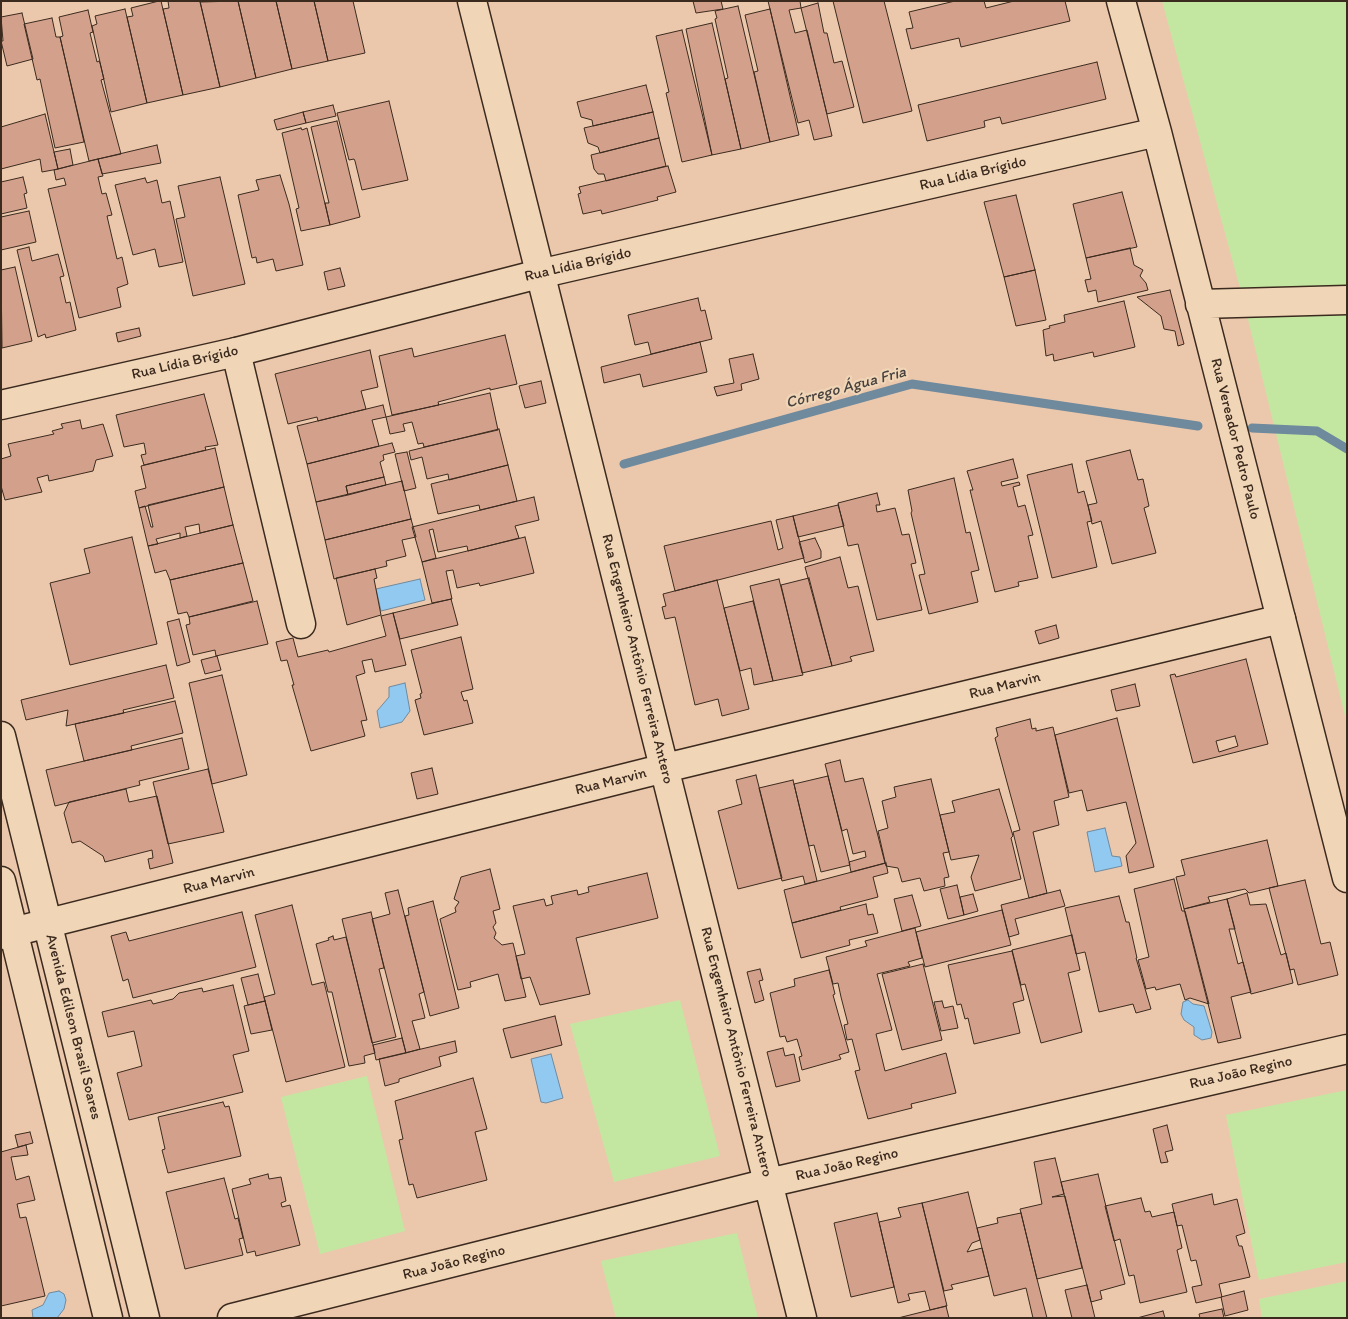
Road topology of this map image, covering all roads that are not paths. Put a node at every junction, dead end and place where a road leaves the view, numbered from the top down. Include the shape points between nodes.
1 (472, 1) edge
2 (1121, 1) edge
3 (1157, 132) junction
4 (539, 274) junction
5 (1347, 300) edge
6 (1200, 304) junction
7 (236, 352) junction
8 (1, 405) edge
9 (1281, 619) junction
10 (301, 624) dead end
11 (1, 736) edge
12 (665, 768) junction
13 (1347, 878) edge
14 (1, 881) edge
15 (48, 924) junction
16 (8, 934) edge
17 (1347, 1049) edge
18 (768, 1183) junction
19 (108, 1318) edge
20 (145, 1318) edge
21 (232, 1318) edge
22 (802, 1318) edge

1 - 4 street, Rua Engenheiro Antônio Ferreira Antero
2 - 3 street, Rua Vereador Pedro Paulo
3 - 4 street, Rua Lídia Brígido
3 - 6 street, Rua Vereador Pedro Paulo
4 - 7 street, Rua Lídia Brígido
4 - 12 street, Rua Engenheiro Antônio Ferreira Antero
5 - 6 street
6 - 9 street, Rua Vereador Pedro Paulo
7 - 8 street, Rua Lídia Brígido
7 - 10 street
9 - 12 street, Rua Marvin
9 - 13 street, Rua Vereador Pedro Paulo
11 - 15 street, Avenida Edilson Brasil Soares
12 - 15 street, Rua Marvin
12 - 18 street, Rua Engenheiro Antônio Ferreira Antero
14 - 16 street
15 - 16 street, Rua Marvin
15 - 20 street, Avenida Edilson Brasil Soares
16 - 19 street
17 - 18 street, Rua João Regino
18 - 21 street, Rua João Regino
18 - 22 street, Rua Engenheiro Antônio Ferreira Antero

